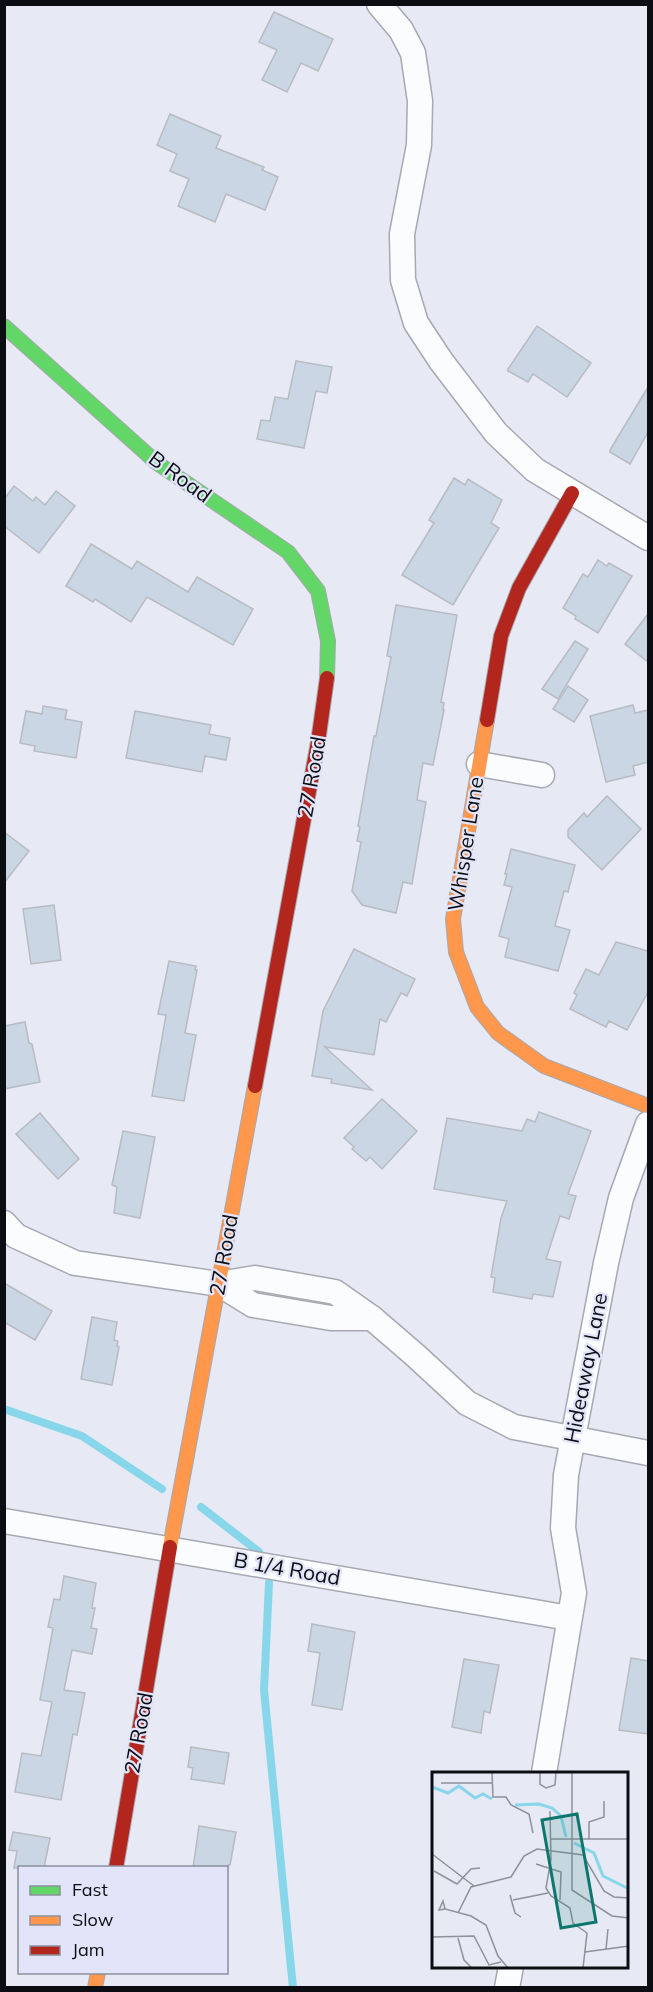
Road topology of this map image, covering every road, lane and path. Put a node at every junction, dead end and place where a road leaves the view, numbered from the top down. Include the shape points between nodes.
1 (379, 4) edge
2 (4, 326) edge
3 (572, 493) junction
4 (648, 538) edge
5 (328, 641) joint
6 (479, 764) junction
7 (542, 775) dead end
8 (648, 1106) edge
9 (648, 1124) edge
10 (4, 1222) edge
11 (219, 1284) junction
12 (573, 1439) junction
13 (648, 1453) edge
14 (4, 1521) edge
15 (170, 1549) junction
16 (569, 1617) junction
17 (544, 1772) edge
18 (116, 1866) edge
19 (511, 1968) edge
20 (507, 1988) edge

1 - 3 street via 401,30 413,54 420,101 419,145 402,234 403,280 416,323 496,433 535,470
2 - 5 street, B Road via 157,463 288,552 318,591
3 - 4 street
3 - 6 street, Whisper Lane via 519,588 501,636
5 - 11 street, 27 Road via 328,674 318,742
6 - 7 street, Whisper Lane
6 - 8 street, Whisper Lane via 453,919 456,952 477,1007 498,1033 544,1066
9 - 12 street, Hideaway Lane via 621,1198 608,1252
10 - 11 street via 16,1236 75,1263
11 - 12 street via 255,1278 335,1292 372,1318 467,1403 514,1426
11 - 15 street, 27 Road
12 - 13 street
12 - 16 street, Hideaway Lane via 562,1528 574,1593
14 - 15 street, B 1/4 Road
15 - 16 street, B 1/4 Road
15 - 18 street, 27 Road
16 - 17 street, Hideaway Lane
19 - 20 street

